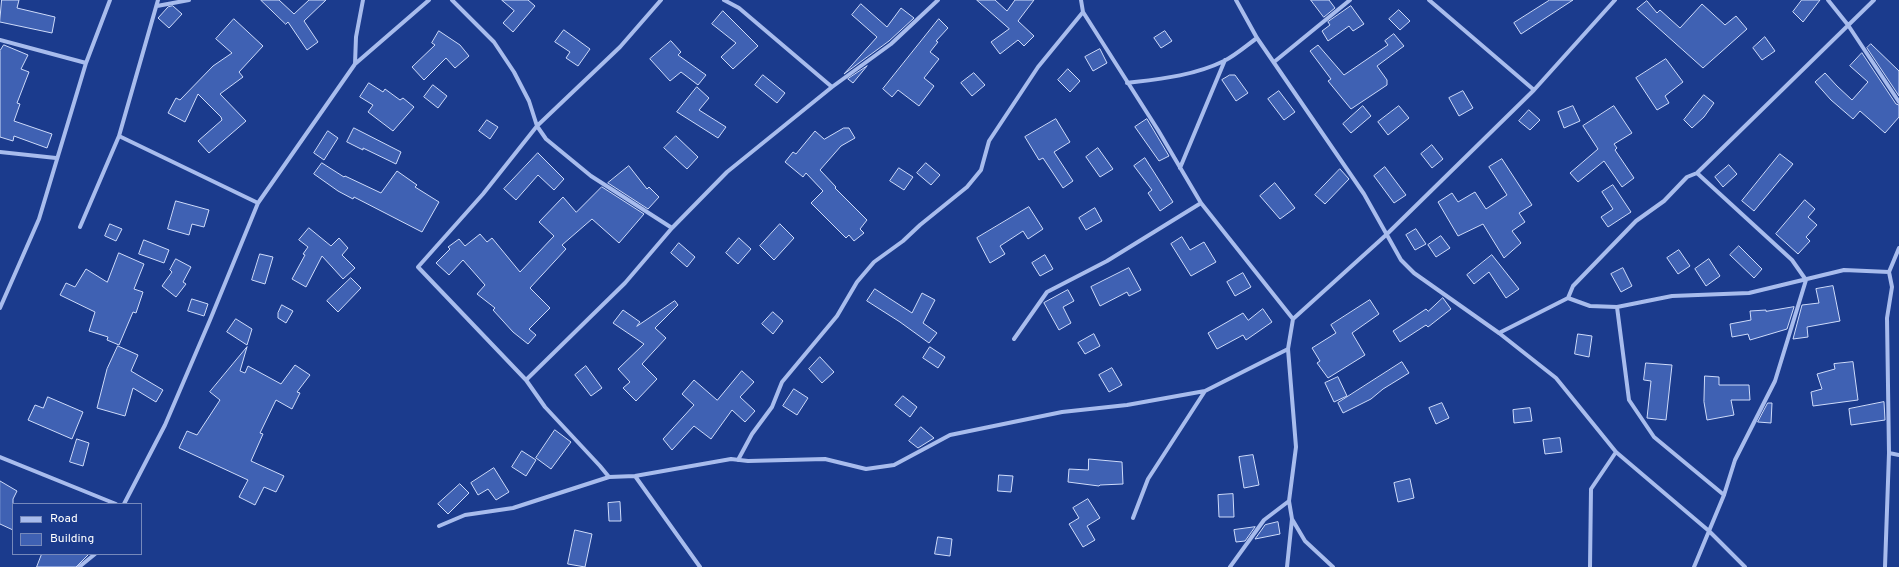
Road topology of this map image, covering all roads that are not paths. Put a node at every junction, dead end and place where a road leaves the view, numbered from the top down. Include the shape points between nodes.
1 (110, 0) edge
2 (158, 0) edge
3 (190, 0) edge
4 (363, 0) edge
5 (429, 0) edge
6 (452, 0) edge
7 (661, 0) edge
8 (724, 0) edge
9 (938, 0) edge
10 (1081, 0) edge
11 (1236, 0) edge
12 (1350, 0) edge
13 (1429, 0) edge
14 (1615, 0) edge
15 (1828, 0) edge
16 (1874, 0) edge
17 (156, 6) junction
18 (1083, 12) junction
19 (1848, 25) junction
20 (1258, 38) junction
21 (0, 40) edge
22 (1225, 60) junction
23 (1274, 62) junction
24 (86, 63) junction
25 (354, 64) junction
26 (1127, 83) junction
27 (832, 87) junction
28 (1534, 90) junction
29 (1899, 102) edge
30 (537, 126) junction
31 (118, 136) junction
32 (0, 152) edge
33 (56, 158) junction
34 (1180, 168) junction
35 (1697, 173) junction
36 (258, 203) junction
37 (1201, 203) junction
38 (80, 227) dead end
39 (672, 228) junction
40 (1386, 235) junction
41 (1899, 248) edge
42 (1889, 272) junction
43 (1806, 280) junction
44 (0, 289) edge
45 (6, 290) junction
46 (1568, 298) junction
47 (1617, 307) junction
48 (0, 308) edge
49 (1293, 319) junction
50 (1499, 334) junction
51 (1014, 340) dead end
52 (1288, 349) junction
53 (526, 380) junction
54 (1205, 391) junction
55 (1616, 452) junction
56 (1889, 453) junction
57 (1899, 455) edge
58 (0, 457) edge
59 (738, 460) junction
60 (635, 476) junction
61 (609, 477) junction
62 (1724, 495) junction
63 (1289, 501) junction
64 (114, 503) edge
65 (125, 503) edge
66 (1133, 518) dead end
67 (1292, 520) junction
68 (440, 526) dead end
69 (1709, 531) junction
70 (94, 555) edge
71 (78, 567) edge
72 (700, 567) edge
73 (1230, 567) edge
74 (1287, 567) edge
75 (1333, 567) edge
76 (1590, 567) edge
77 (1694, 567) edge
78 (1745, 567) edge
79 (1885, 567) edge

1 - 24 street
2 - 17 street
3 - 17 street
4 - 25 street
5 - 25 street
6 - 30 street via 494,42 529,101
7 - 30 street via 620,47
8 - 27 street via 739,8
9 - 27 street via 892,44
10 - 18 street
11 - 20 street
12 - 23 street
13 - 28 street
14 - 28 street
15 - 19 street
16 - 19 street
17 - 31 street
18 - 26 street
18 - 59 street via 1038,67 989,141 981,170 967,188 874,262 857,282 837,316 782,382 772,407 752,434
19 - 29 street
19 - 35 street
20 - 22 street
20 - 23 street
21 - 24 street
22 - 26 street via 1185,74
22 - 34 street
23 - 40 street via 1364,194
24 - 33 street
25 - 36 street
26 - 34 street
27 - 39 street via 727,172
28 - 40 street
30 - 39 street via 546,139 590,176
30 - 53 street via 483,194 418,267
31 - 36 street
31 - 38 street
32 - 33 street
33 - 45 street via 39,219
34 - 37 street
35 - 43 street via 1792,260
35 - 46 street via 1687,177 1664,201 1636,221 1573,286
36 - 65 street via 165,425
37 - 49 street
37 - 51 street via 1107,261 1047,292
39 - 53 street via 625,283
40 - 49 street
40 - 50 street via 1401,260 1414,273
41 - 42 street
42 - 43 street via 1844,270
42 - 56 street via 1892,288 1887,318
43 - 47 street via 1749,293 1672,296
43 - 62 street via 1775,382 1736,460
44 - 45 street
45 - 48 street
46 - 47 street via 1590,306
46 - 50 street
47 - 62 street via 1629,400 1654,437
49 - 52 street
50 - 55 street via 1556,378
52 - 54 street
52 - 63 street via 1296,447
53 - 61 street via 545,407
54 - 59 street via 1127,405 1062,412 950,435 894,465 866,469 825,459
54 - 66 street via 1148,479
55 - 69 street
55 - 76 street via 1591,489
56 - 57 street
56 - 79 street
58 - 64 street
59 - 60 street via 731,459
60 - 61 street
60 - 72 street
61 - 68 street via 513,508 465,515
62 - 69 street
63 - 67 street
63 - 73 street via 1264,520
67 - 74 street
67 - 75 street via 1305,541
69 - 77 street
69 - 78 street
70 - 71 street

